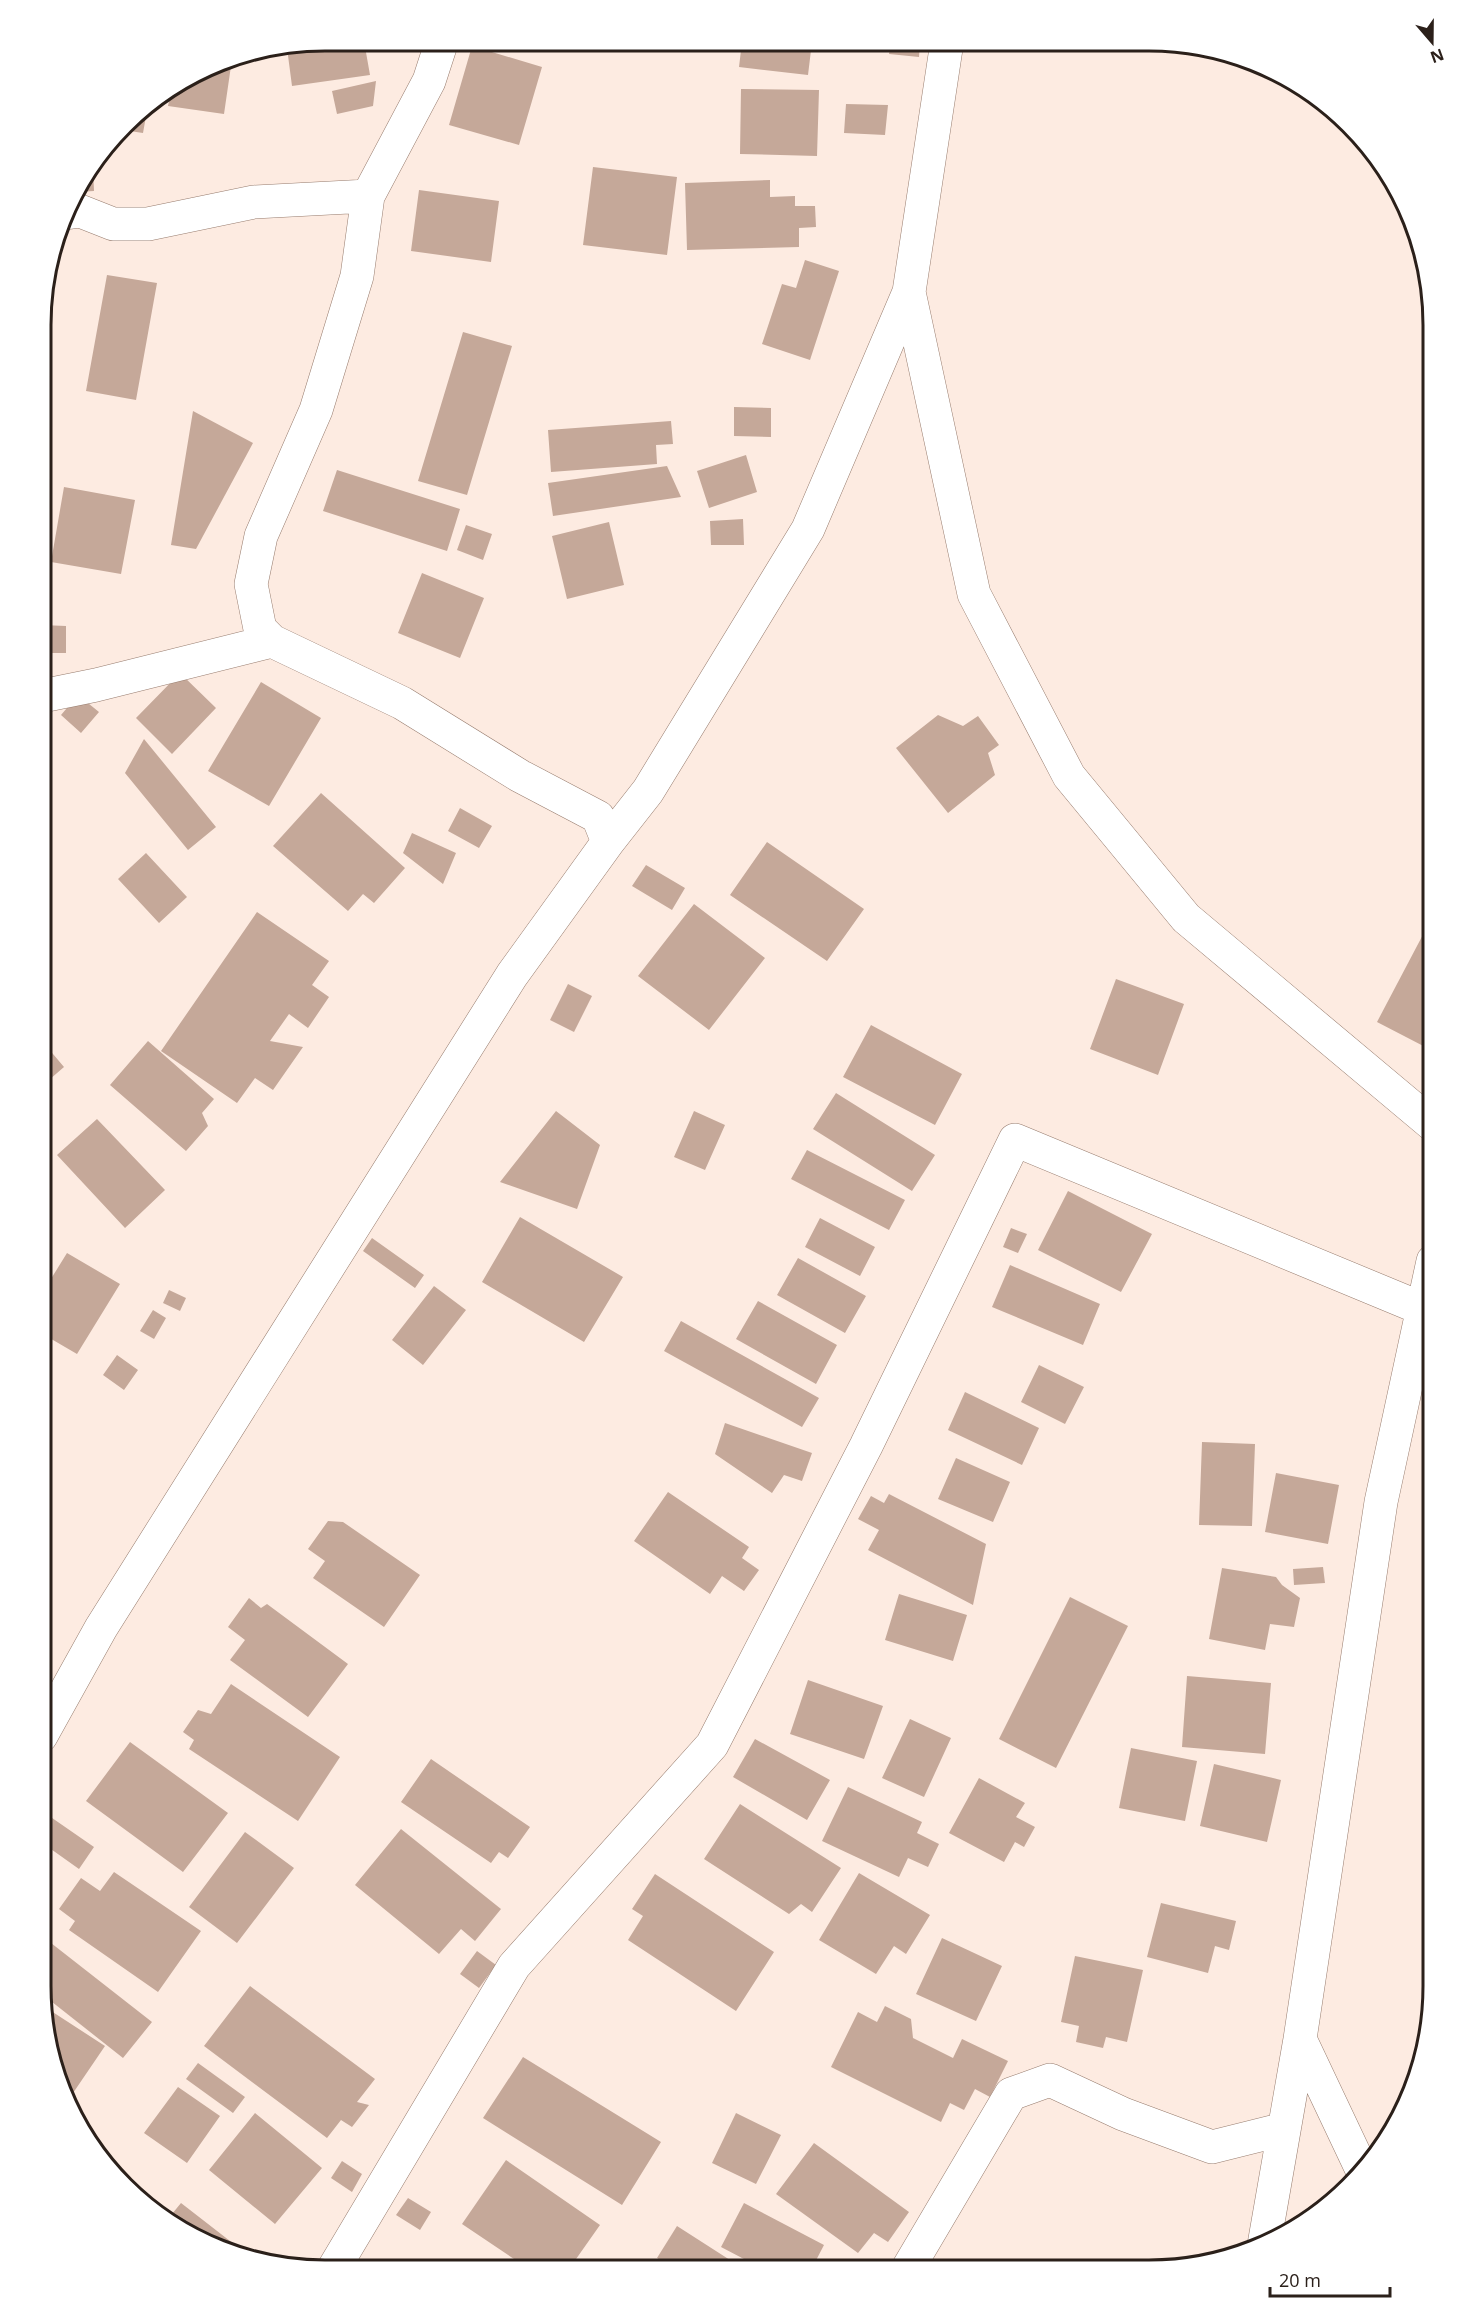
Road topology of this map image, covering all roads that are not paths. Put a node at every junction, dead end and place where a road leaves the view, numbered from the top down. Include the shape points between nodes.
1 (439, 51) edge
2 (946, 51) edge
3 (368, 196) junction
4 (76, 212) edge
5 (909, 292) junction
6 (272, 641) junction
7 (51, 694) edge
8 (608, 842) junction
9 (1423, 1117) edge
10 (1423, 1309) joint
11 (51, 1718) edge
12 (1300, 2039) junction
13 (1284, 2129) junction
14 (1359, 2162) edge
15 (1266, 2234) edge
16 (339, 2260) edge
17 (913, 2260) edge

1 - 3 street via 429,81
2 - 5 street
3 - 4 street via 254,202 148,224 113,224
3 - 6 street via 357,276 316,410 261,536 251,584 260,629
5 - 8 street via 808,529 648,790
5 - 9 street via 974,594 1069,776 1186,918
6 - 7 street
6 - 8 street via 402,703 520,776 598,817
8 - 11 street via 512,975 101,1628
10 - 12 street via 1381,1502
10 - 16 street via 1015,1140 866,1446 712,1745 514,1966
12 - 13 street
12 - 14 street
13 - 15 street
13 - 17 street via 1212,2147 1123,2115 1050,2080 1011,2094

